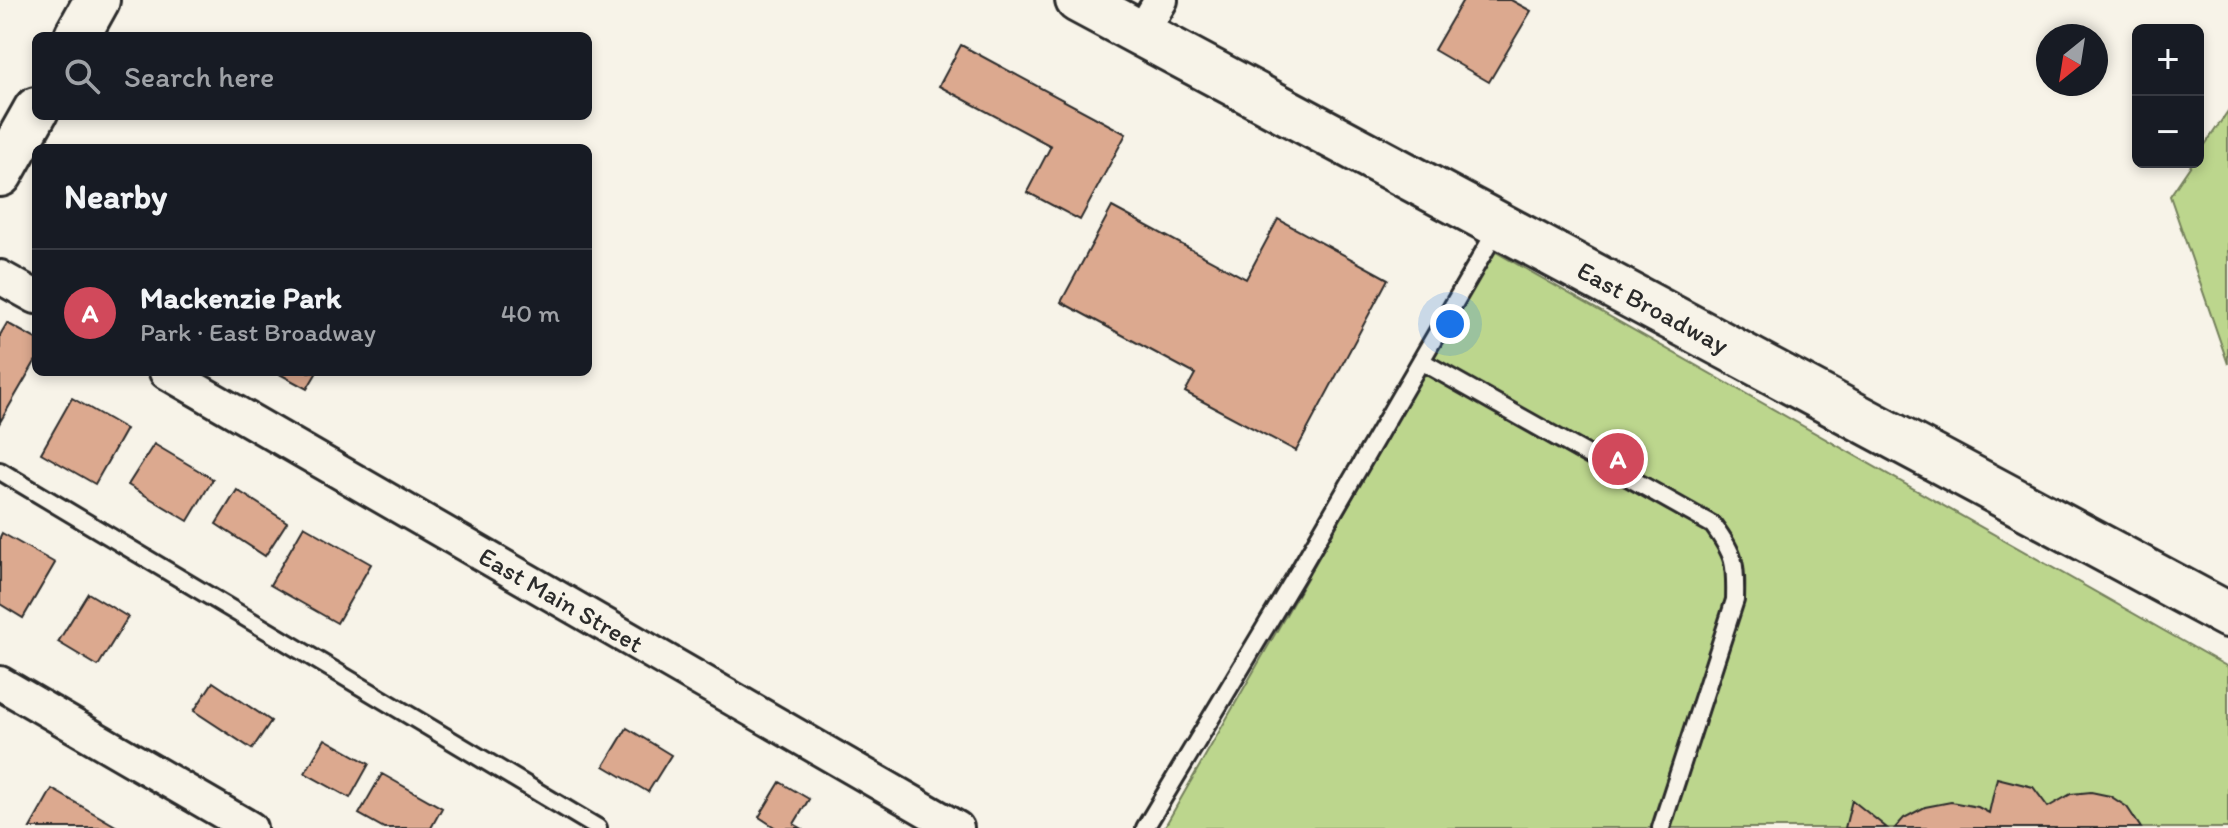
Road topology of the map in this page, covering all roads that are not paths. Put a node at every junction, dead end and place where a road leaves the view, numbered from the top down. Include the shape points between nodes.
1 (97, 0) edge
2 (1078, 0) edge
3 (1151, 17) edge
4 (79, 32) edge
5 (32, 117) edge
6 (0, 174) edge
7 (1500, 225) junction
8 (0, 277) edge
9 (32, 295) edge
10 (1421, 361) junction
11 (173, 376) edge
12 (0, 471) edge
13 (2228, 615) edge
14 (0, 683) edge
15 (250, 828) edge
16 (598, 828) edge
17 (957, 828) edge
18 (1145, 828) edge
19 (1661, 828) edge

1 - 4 main road
2 - 3 main road, East Broadway
3 - 7 main road, East Broadway
5 - 6 main road
7 - 10 lane
7 - 13 main road, East Broadway
8 - 9 street
10 - 18 lane
10 - 19 lane via 1713,525 1728,545 1736,566 1735,600
11 - 17 street, East Main Street
12 - 16 lane
14 - 15 street

